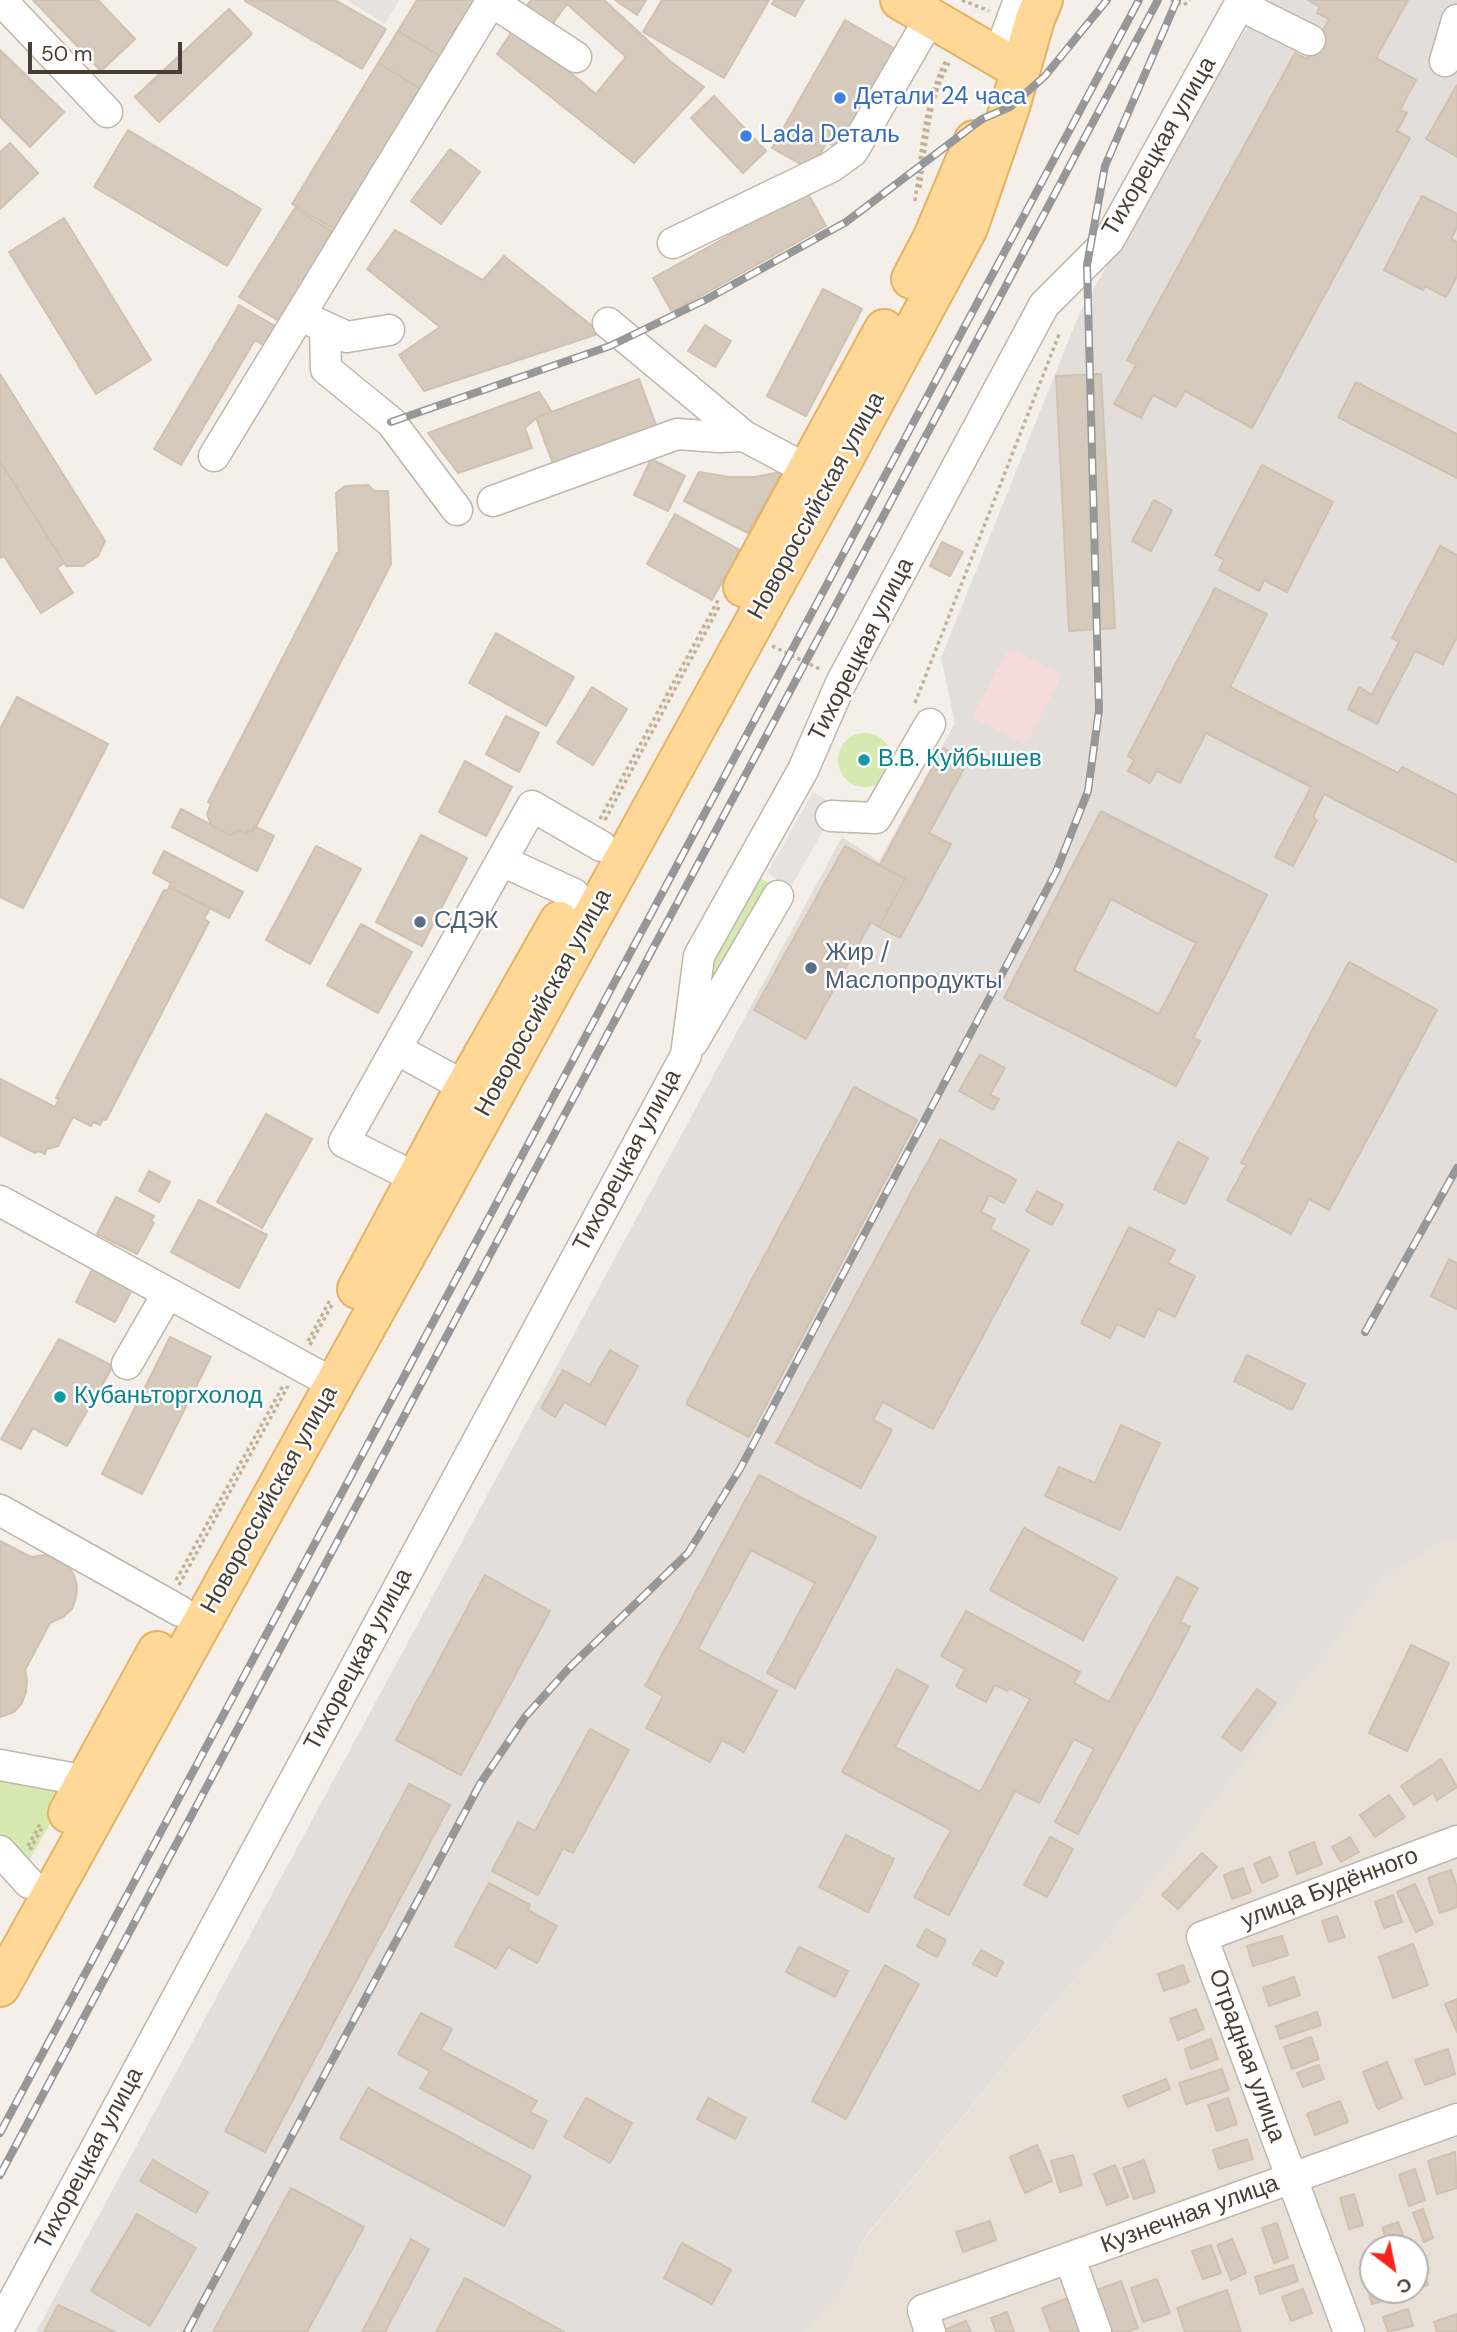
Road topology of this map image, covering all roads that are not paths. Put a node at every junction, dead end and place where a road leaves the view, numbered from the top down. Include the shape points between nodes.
1 (1, 0) edge
2 (1043, 0) edge
3 (492, 1) edge
4 (1007, 3) edge
5 (1241, 3) edge
6 (923, 5) edge
7 (1457, 20) edge
8 (1310, 40) dead end
9 (576, 57) dead end
10 (1445, 61) dead end
11 (1009, 64) junction
12 (107, 112) dead end
13 (673, 243) dead end
14 (312, 321) junction
15 (608, 323) dead end
16 (389, 330) dead end
17 (744, 436) junction
18 (214, 456) dead end
19 (806, 469) junction
20 (494, 501) dead end
21 (457, 510) dead end
22 (921, 720) road end
23 (831, 816) dead end
24 (601, 846) junction
25 (502, 861) junction
26 (574, 894) junction
27 (778, 896) dead end
28 (396, 1049) junction
29 (685, 1055) junction
30 (478, 1094) junction
31 (416, 1178) junction
32 (0, 1201) edge
33 (168, 1293) junction
34 (127, 1364) dead end
35 (323, 1378) junction
36 (0, 1510) edge
37 (180, 1611) junction
38 (0, 1765) edge
39 (85, 1782) junction
40 (1457, 1841) edge
41 (0, 1851) edge
42 (29, 1884) junction
43 (0, 1931) edge
44 (1202, 1937) joint
45 (0, 1987) edge
46 (1457, 2119) edge
47 (1291, 2179) junction
48 (1070, 2259) junction
49 (927, 2321) edge
50 (0, 2326) edge
51 (1096, 2332) edge
52 (1349, 2332) edge

1 - 12 street
2 - 11 main road, Новороссийская улица
3 - 9 street
3 - 14 street
4 - 11 street, Новороссийская улица
5 - 8 street
5 - 29 street, Тихорецкая улица via 1110,240 1044,305 841,682 803,770 699,957
6 - 11 main road
6 - 13 street via 853,151 831,167
7 - 10 street
11 - 19 main road, Новороссийская улица via 933,237
11 - 30 main road, Новороссийская улица via 999,141 968,228 834,477
14 - 16 street via 347,337
14 - 18 street
14 - 21 street via 326,369 391,422
15 - 17 street
17 - 19 street
17 - 20 street via 677,434
19 - 24 main road, Новороссийская улица
22 - 23 street via 876,818
24 - 25 street via 532,806
24 - 26 main road, Новороссийская улица
25 - 26 street
25 - 28 street
26 - 30 main road, Новороссийская улица
27 - 29 street
28 - 30 street
28 - 31 street via 345,1142
29 - 50 street, Тихорецкая улица
30 - 31 main road, Новороссийская улица
30 - 35 main road, Новороссийская улица
31 - 35 main road, Новороссийская улица
32 - 33 street
33 - 34 street
33 - 35 street
35 - 37 main road, Новороссийская улица
35 - 45 main road, Новороссийская улица
36 - 37 street
37 - 39 main road, Новороссийская улица
38 - 39 street
39 - 42 main road, Новороссийская улица
40 - 44 street, улица Будённого
41 - 42 street
42 - 43 main road, Новороссийская улица
44 - 47 street, Отрадная улица
46 - 47 street, Кузнечная улица
47 - 48 street, Кузнечная улица
47 - 52 street, Отрадная улица
48 - 49 street, Кузнечная улица
48 - 51 street

